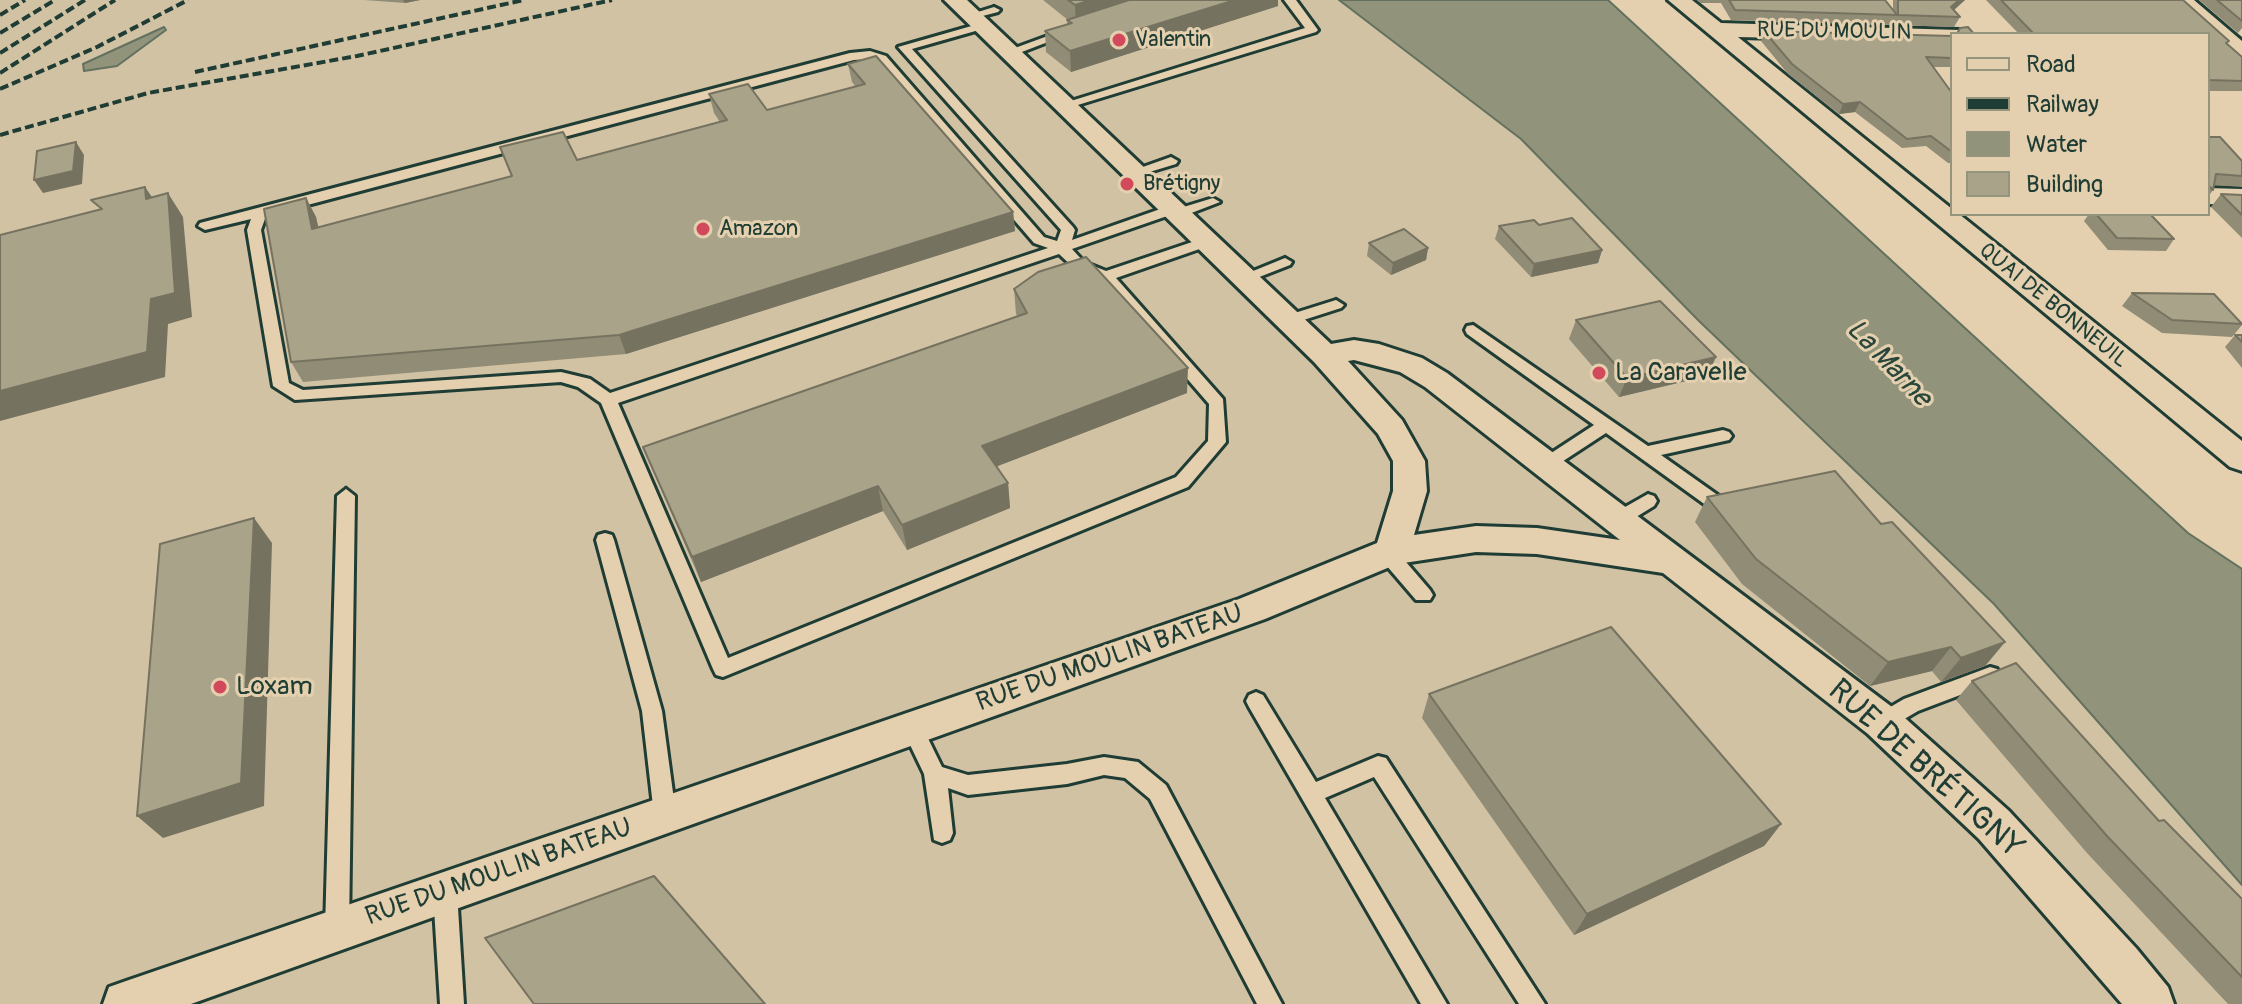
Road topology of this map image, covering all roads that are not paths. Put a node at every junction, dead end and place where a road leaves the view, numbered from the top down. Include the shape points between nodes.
1 (1290, 0) edge
2 (1679, 0) edge
3 (2181, 0) edge
4 (976, 13) edge
5 (1079, 29) edge
6 (1716, 30) junction
7 (1950, 35) edge
8 (2230, 43) edge
9 (904, 47) junction
10 (1010, 52) junction
11 (870, 55) junction
12 (1064, 105) junction
13 (1171, 161) dead end
14 (1133, 173) junction
15 (1912, 190) junction
16 (1950, 191) edge
17 (2210, 196) edge
18 (2242, 197) edge
19 (1213, 202) dead end
20 (1174, 212) junction
21 (260, 213) junction
22 (205, 226) dead end
23 (1206, 242) junction
24 (1062, 248) junction
25 (1285, 262) dead end
26 (1106, 276) junction
27 (1244, 278) junction
28 (1336, 305) dead end
29 (1288, 320) junction
30 (1473, 330) dead end
31 (1325, 355) junction
32 (608, 400) junction
33 (1606, 425) junction
34 (1723, 436) dead end
35 (1645, 453) junction
36 (2242, 459) edge
37 (1545, 465) junction
38 (346, 496) dead end
39 (1648, 501) dead end
40 (1720, 506) edge
41 (1617, 520) junction
42 (605, 540) dead end
43 (1390, 552) junction
44 (1675, 562) junction
45 (1423, 595) dead end
46 (1990, 675) edge
47 (1256, 701) dead end
48 (1882, 722) junction
49 (913, 728) junction
50 (935, 774) junction
51 (1311, 794) junction
52 (665, 815) junction
53 (942, 833) dead end
54 (445, 892) junction
55 (337, 930) junction
56 (2120, 964) junction
57 (202, 990) edge
58 (126, 1004) edge
59 (452, 1004) edge
60 (1270, 1004) edge
61 (1435, 1004) edge
62 (1533, 1004) edge
63 (2151, 1004) edge
64 (2160, 1004) edge

1 - 12 lane via 1312,30
2 - 6 street, QUAI DE BONNEUIL
3 - 8 street
4 - 9 lane
4 - 10 street
5 - 10 lane
6 - 7 street, RUE DU MOULIN
6 - 15 street, QUAI DE BONNEUIL
9 - 11 lane
9 - 24 lane via 1068,230
10 - 12 street
11 - 21 lane
11 - 24 lane via 882,59 1039,240
12 - 14 street
13 - 14 lane
14 - 20 street
15 - 16 street
15 - 36 street, QUAI DE BONNEUIL
17 - 18 street
19 - 20 lane
20 - 23 street
20 - 24 lane
21 - 22 lane
21 - 32 lane via 254,230 281,386 301,396 561,377 584,383
23 - 26 lane
23 - 27 street
24 - 26 lane via 1079,265
24 - 32 lane
25 - 27 lane
26 - 32 lane via 1217,403 1217,442 1182,482 723,669
27 - 29 street
28 - 29 lane
29 - 31 street
30 - 33 lane
31 - 37 street, RUE DE BRÉTIGNY via 1354,350 1411,365
31 - 43 street via 1391,428 1409,461 1410,491
33 - 35 lane
33 - 37 lane
34 - 35 lane
35 - 40 lane
37 - 41 street, RUE DE BRÉTIGNY
38 - 55 lane
39 - 41 lane
41 - 44 street, RUE DE BRÉTIGNY
42 - 52 lane via 652,711
43 - 44 street, RUE DU MOULIN BATEAU via 1476,539 1537,541
43 - 45 lane
43 - 49 street, RUE DU MOULIN BATEAU via 1298,592
44 - 48 street, RUE DE BRÉTIGNY
46 - 48 lane via 1911,705
47 - 51 lane
48 - 56 street, RUE DE BRÉTIGNY via 1994,825
49 - 50 lane
49 - 52 street, RUE DU MOULIN BATEAU
50 - 53 lane
50 - 60 lane via 968,785 1104,766 1130,769 1158,792
51 - 61 lane
51 - 62 lane via 1378,765
52 - 54 street, RUE DU MOULIN BATEAU
54 - 55 street, RUE DU MOULIN BATEAU
54 - 59 lane
55 - 57 street, RUE DU MOULIN BATEAU
56 - 63 street, RUE DE BRÉTIGNY
56 - 64 street
57 - 58 street, RUE DU MOULIN BATEAU

